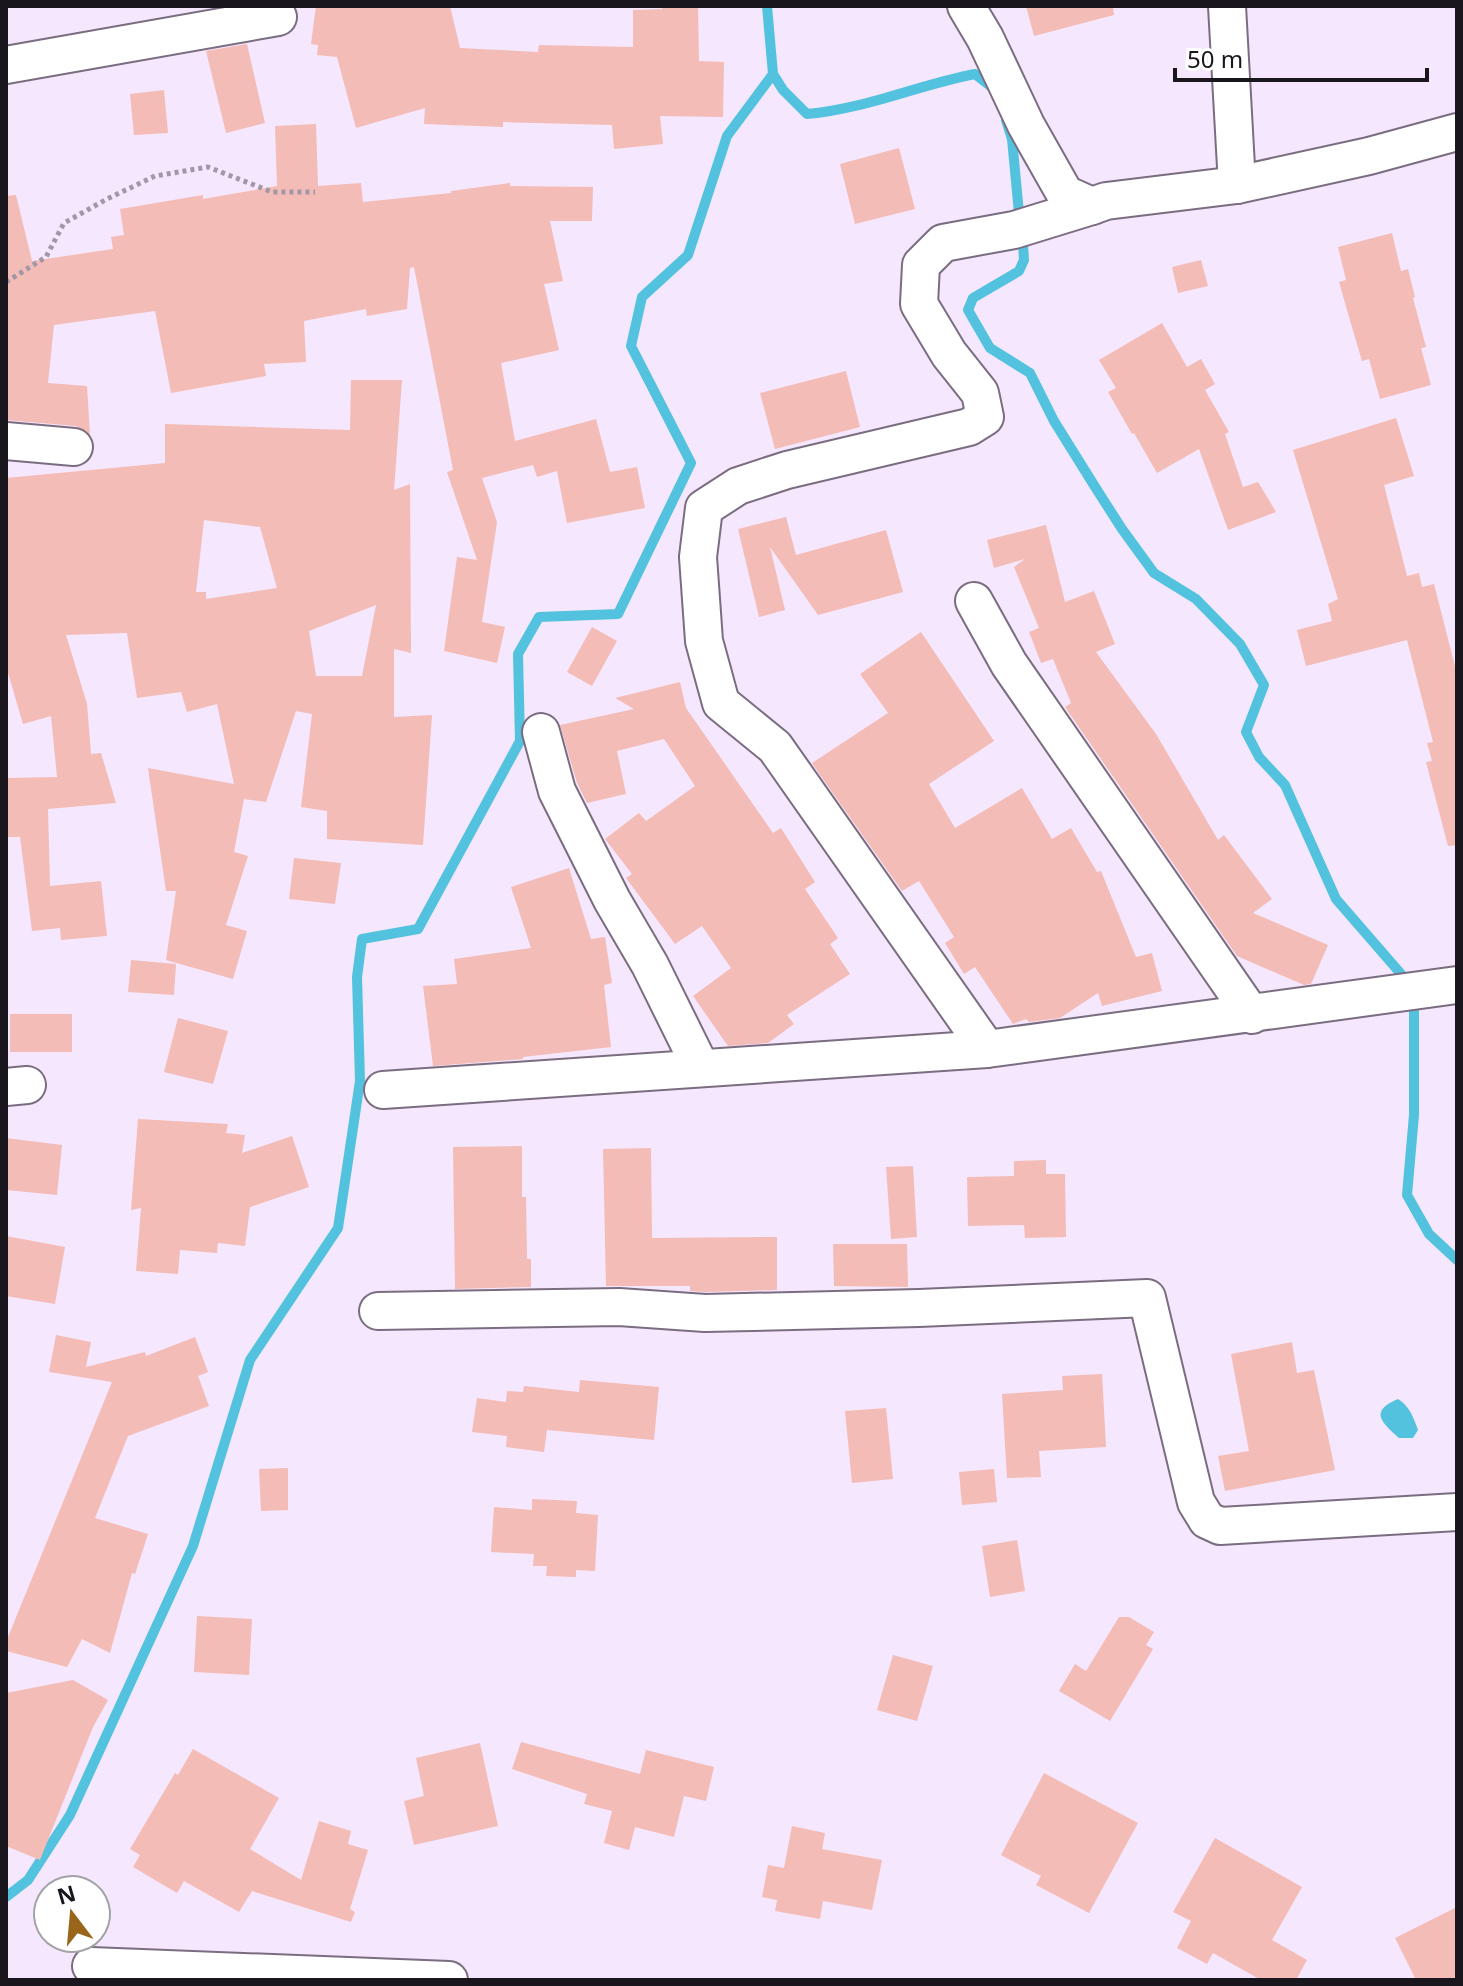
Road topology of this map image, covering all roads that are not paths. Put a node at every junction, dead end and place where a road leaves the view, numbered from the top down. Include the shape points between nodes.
1 (966, 6) edge
2 (1227, 6) edge
3 (278, 17) dead end
4 (6, 65) edge
5 (1457, 132) edge
6 (1237, 185) junction
7 (1092, 206) junction
8 (6, 441) edge
9 (74, 447) dead end
10 (974, 601) dead end
11 (541, 732) dead end
12 (1457, 985) edge
13 (1252, 1015) junction
14 (987, 1049) junction
15 (701, 1068) junction
16 (383, 1090) dead end
17 (378, 1311) dead end
18 (1457, 1512) edge
19 (91, 1966) dead end
20 (449, 1980) edge

1 - 7 street via 1065,194
2 - 6 street
3 - 4 street
5 - 6 street
6 - 7 street
7 - 14 street via 1014,230 943,243 921,265 919,304 980,393 985,417 969,427 787,470 738,486 704,508 698,557 704,641 721,703 775,747
8 - 9 street
10 - 13 street via 1009,664
11 - 15 street via 557,791
12 - 13 street
13 - 14 street
14 - 15 street
15 - 16 street
17 - 18 street via 619,1307 720,1313 1147,1298 1196,1502 1207,1520 1220,1526 1267,1525
19 - 20 street

